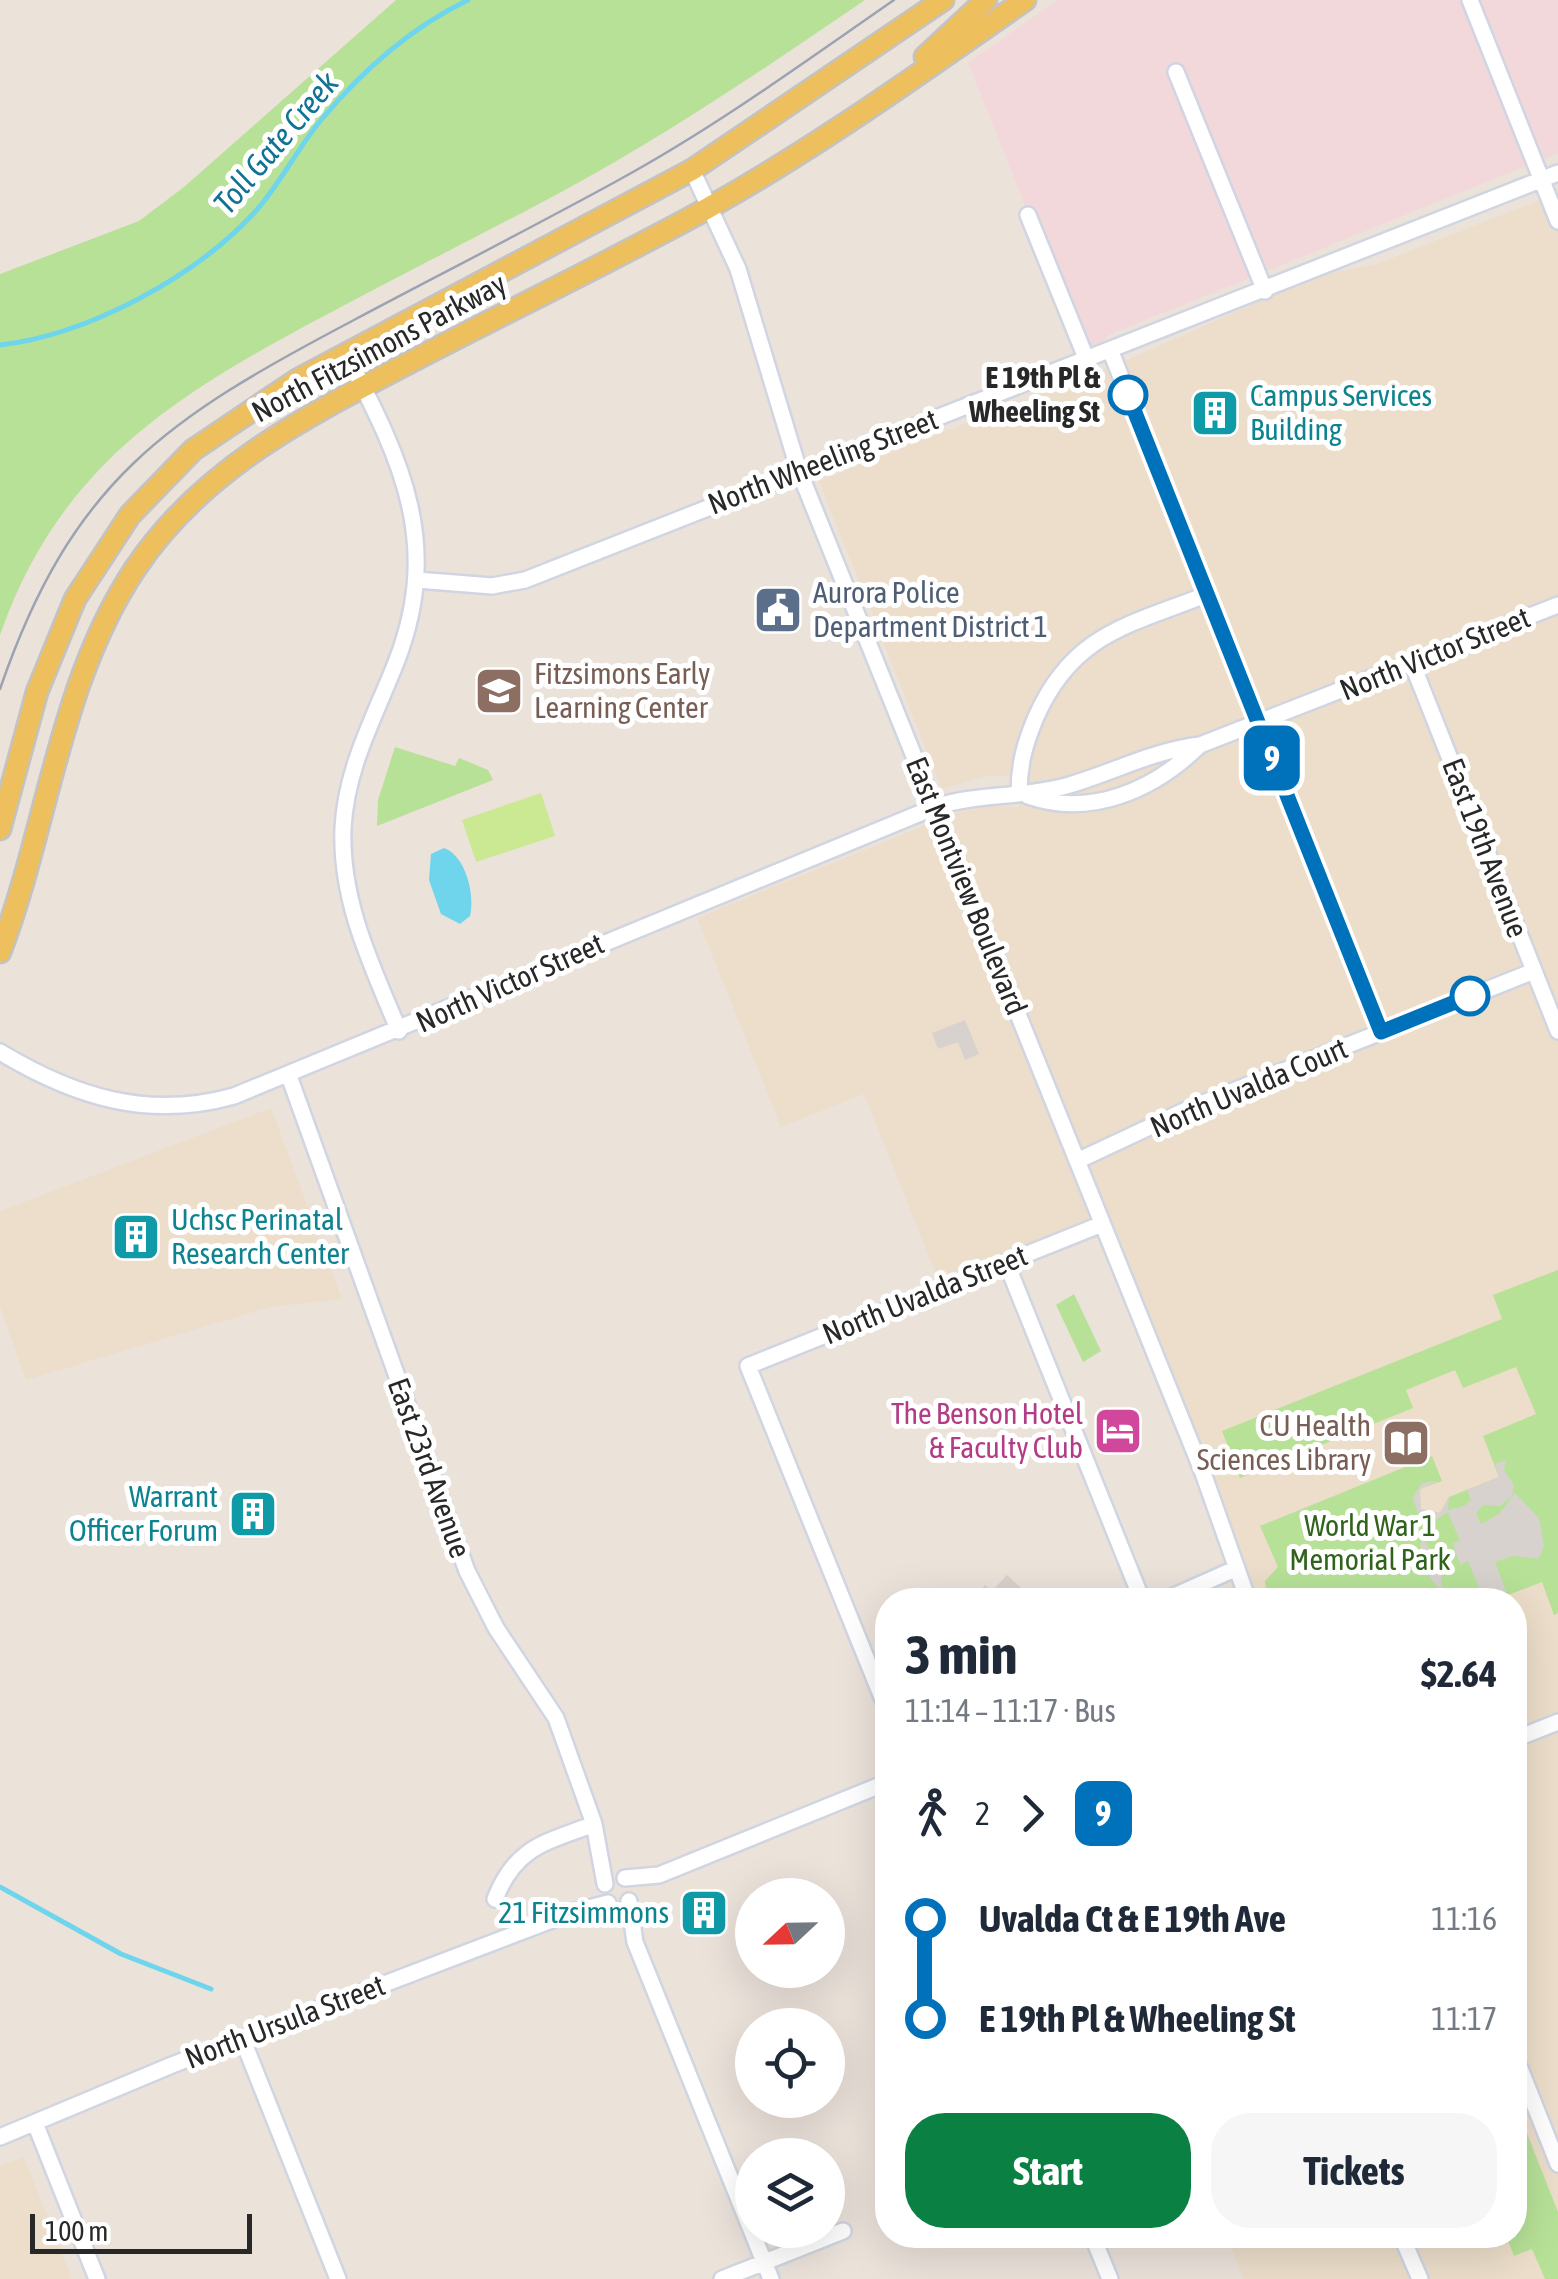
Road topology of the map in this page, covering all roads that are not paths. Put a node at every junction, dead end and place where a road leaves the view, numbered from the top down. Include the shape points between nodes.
1 (943, 0) edge
2 (986, 0) edge
3 (1025, 0) edge
4 (1470, 0) edge
5 (1176, 72) dead end
6 (884, 96) junction
7 (692, 170) junction
8 (1558, 173) edge
9 (1542, 180) junction
10 (711, 206) junction
11 (1028, 215) dead end
12 (1558, 221) edge
13 (1265, 291) junction
14 (1111, 352) junction
15 (346, 354) junction
16 (1086, 358) junction
17 (364, 386) junction
18 (798, 471) junction
19 (417, 580) junction
20 (1208, 594) junction
21 (1558, 606) edge
22 (1412, 664) junction
23 (1258, 724) junction
24 (1200, 745) junction
25 (1019, 793) junction
26 (935, 808) junction
27 (0, 829) edge
28 (0, 952) edge
29 (1534, 971) junction
30 (1558, 1031) edge
31 (399, 1032) junction
32 (1381, 1032) junction
33 (0, 1052) edge
34 (289, 1076) junction
35 (1076, 1161) junction
36 (1102, 1224) junction
37 (1006, 1262) junction
38 (1237, 1568) junction
39 (1137, 1588) edge
40 (1192, 1588) edge
41 (1244, 1588) edge
42 (875, 1680) edge
43 (1558, 1722) edge
44 (1527, 1734) edge
45 (875, 1787) edge
46 (594, 1824) junction
47 (600, 1845) junction
48 (658, 1875) junction
49 (624, 1878) junction
50 (604, 1885) junction
51 (631, 1898) junction
52 (495, 1899) dead end
53 (610, 1904) junction
54 (573, 1912) junction
55 (635, 1942) junction
56 (242, 2038) junction
57 (1527, 2086) edge
58 (35, 2123) junction
59 (0, 2137) edge
60 (1558, 2164) edge
61 (800, 2248) edge
62 (1097, 2248) edge
63 (1407, 2248) edge
64 (764, 2262) junction
65 (97, 2279) edge
66 (338, 2279) edge
67 (722, 2279) edge
68 (771, 2279) edge
69 (1110, 2279) edge
70 (1420, 2279) edge

1 - 7 main road, North Fitzsimons Parkway
2 - 6 main road
3 - 6 main road, North Fitzsimons Parkway
4 - 9 street
5 - 13 street
6 - 10 main road, North Fitzsimons Parkway
7 - 10 street, East Montview Boulevard
7 - 15 main road, North Fitzsimons Parkway
8 - 9 street, North Wheeling Street
9 - 12 street
9 - 13 street, North Wheeling Street
10 - 17 main road, North Fitzsimons Parkway
10 - 18 street, East Montview Boulevard via 738,269
11 - 16 street
13 - 14 street, North Wheeling Street
14 - 16 street, North Wheeling Street
14 - 20 street
15 - 17 street
15 - 27 main road, North Fitzsimons Parkway via 214,433 148,494 106,546 54,646
16 - 18 street, North Wheeling Street
17 - 19 street via 411,499
17 - 28 main road, North Fitzsimons Parkway via 240,459 174,520 136,567 82,678
18 - 19 street, North Wheeling Street via 515,583
18 - 26 street, East Montview Boulevard
19 - 31 street via 403,645 354,765 343,830 350,901
20 - 23 street
20 - 25 street via 1098,638 1066,664 1023,748
21 - 22 street, North Victor Street
22 - 23 street, North Victor Street
22 - 29 street, East 19th Avenue
23 - 24 street, North Victor Street
23 - 32 street
24 - 25 street, North Victor Street via 1150,754 1068,786
24 - 25 street, North Victor Street via 1160,776 1093,804 1064,806
25 - 26 street, North Victor Street
26 - 31 street, North Victor Street via 561,958
26 - 35 street, East Montview Boulevard
29 - 30 street, East 19th Avenue
29 - 32 street, North Uvalda Court
31 - 34 street, North Victor Street
32 - 35 street, North Uvalda Court
33 - 34 street, North Victor Street via 76,1091 129,1106 208,1102
34 - 46 street, East 23rd Avenue via 467,1571 556,1718
35 - 36 street, East Montview Boulevard
36 - 37 street, North Uvalda Street
36 - 38 street, East Montview Boulevard
37 - 39 street
37 - 42 street, North Uvalda Street via 748,1366
38 - 40 street
38 - 41 street, East Montview Boulevard
43 - 44 street
45 - 48 street
46 - 47 street, East 23rd Avenue
46 - 52 street via 524,1852
47 - 49 street, East 23rd Avenue
47 - 50 street, East 23rd Avenue
48 - 49 street
48 - 51 street
49 - 50 street, North Ursula Street
49 - 51 street, East 23rd Avenue
50 - 53 street, East 23rd Avenue
50 - 54 street, North Ursula Street
51 - 53 street, North Ursula Street
51 - 55 street
53 - 54 street, North Ursula Street
53 - 55 street
54 - 56 street, North Ursula Street
55 - 64 street
56 - 58 street, North Ursula Street
56 - 66 street
57 - 60 street
58 - 59 street, North Ursula Street
58 - 65 street
61 - 64 street
62 - 69 street
63 - 70 street
64 - 67 street
64 - 68 street

